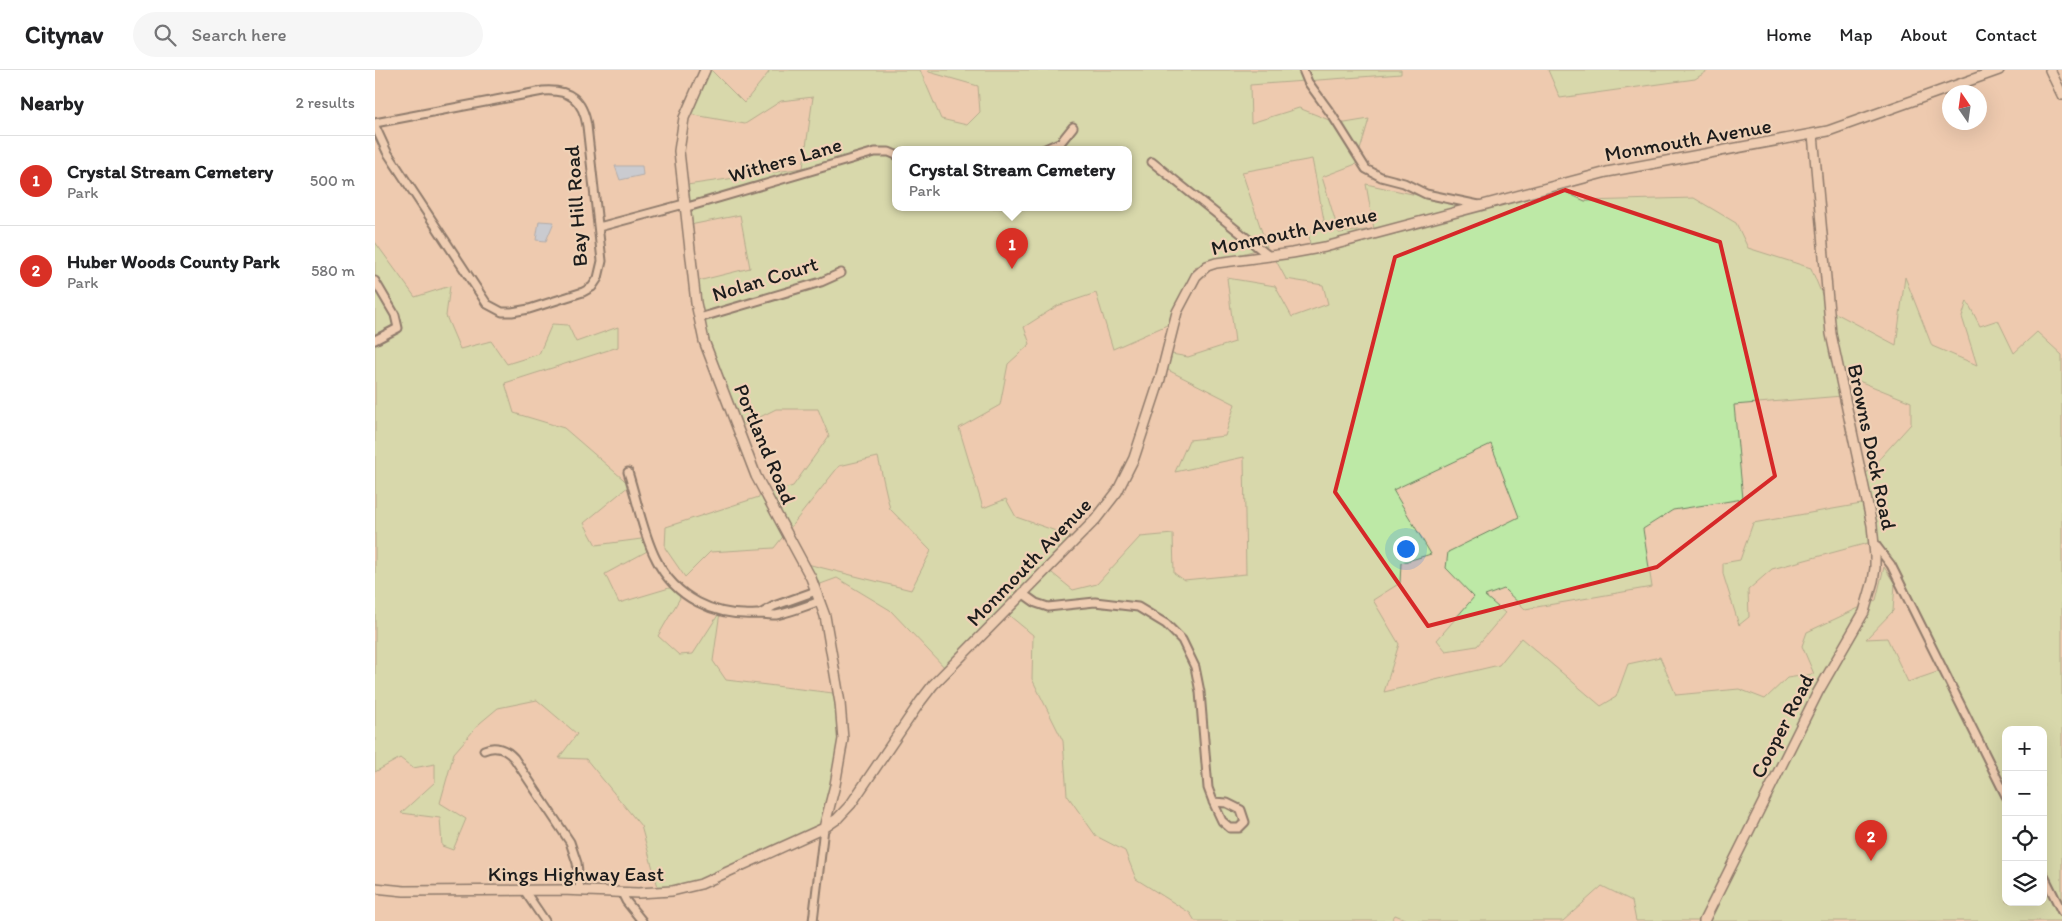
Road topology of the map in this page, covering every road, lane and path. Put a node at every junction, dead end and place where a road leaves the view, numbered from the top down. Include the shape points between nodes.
1 (705, 70) edge
2 (1303, 70) edge
3 (1999, 70) edge
4 (2050, 70) edge
5 (2062, 95) edge
6 (375, 125) edge
7 (1073, 127) dead end
8 (1813, 134) junction
9 (1052, 146) edge
10 (892, 153) edge
11 (1152, 162) dead end
12 (684, 206) junction
13 (1479, 206) junction
14 (599, 227) junction
15 (1269, 256) junction
16 (841, 273) dead end
17 (375, 282) edge
18 (378, 294) edge
19 (699, 318) junction
20 (375, 340) edge
21 (628, 472) dead end
22 (1875, 543) junction
23 (816, 591) junction
24 (1022, 594) junction
25 (820, 601) junction
26 (759, 614) junction
27 (484, 750) dead end
28 (2002, 788) edge
29 (1213, 802) junction
30 (824, 828) junction
31 (2047, 882) edge
32 (375, 888) edge
33 (524, 890) junction
34 (579, 890) junction
35 (622, 894) junction
36 (2062, 912) edge
37 (545, 921) edge
38 (642, 921) edge
39 (813, 921) edge
40 (1704, 921) edge

1 - 12 street, Portland Road via 681,128 679,169
2 - 13 street via 1366,169 1426,194
3 - 8 street, Monmouth Avenue
4 - 5 street
6 - 14 street, Bay Hill Road via 543,91 566,93 578,102 586,118
6 - 14 street, Bay Hill Road via 387,152 485,302 496,309 508,312 529,309 571,297 591,287 602,261
7 - 9 street via 1061,142
8 - 13 street, Monmouth Avenue via 1607,172
8 - 22 street, Browns Dock Road via 1831,334
10 - 12 street, Withers Lane via 875,152
11 - 15 street
12 - 14 street, Withers Lane
12 - 19 street, Portland Road
13 - 15 street, Monmouth Avenue via 1325,247
15 - 24 street, Monmouth Avenue via 1216,263 1196,276 1177,312 1141,440 1117,492 1096,519
16 - 19 street, Nolan Court via 821,282
17 - 18 street
18 - 20 street via 395,315 398,328
19 - 23 street, Portland Road via 756,476
21 - 26 street via 653,552 674,586 691,599 717,611
22 - 28 street, Browns Dock Road via 1891,565
22 - 40 street, Cooper Road via 1873,581 1864,612 1818,692
23 - 25 street, Portland Road
23 - 26 street
24 - 29 street via 1048,606 1095,602 1138,607 1166,624 1182,640 1195,667 1200,692 1208,788
24 - 30 street, Monmouth Avenue via 933,685 851,804
25 - 26 street via 775,615
25 - 30 street, Portland Road via 828,629 843,725 842,749
27 - 34 street via 501,749 515,758 570,842 577,863
29 - 29 street via 1222,821 1230,828 1239,828 1245,822 1241,810 1227,803
30 - 35 street, Kings Highway East via 701,884 657,893
30 - 39 street
31 - 36 street
32 - 33 street, Kings Highway East via 404,892
33 - 34 street, Kings Highway East
33 - 37 street
34 - 35 street, Kings Highway East
35 - 38 street

